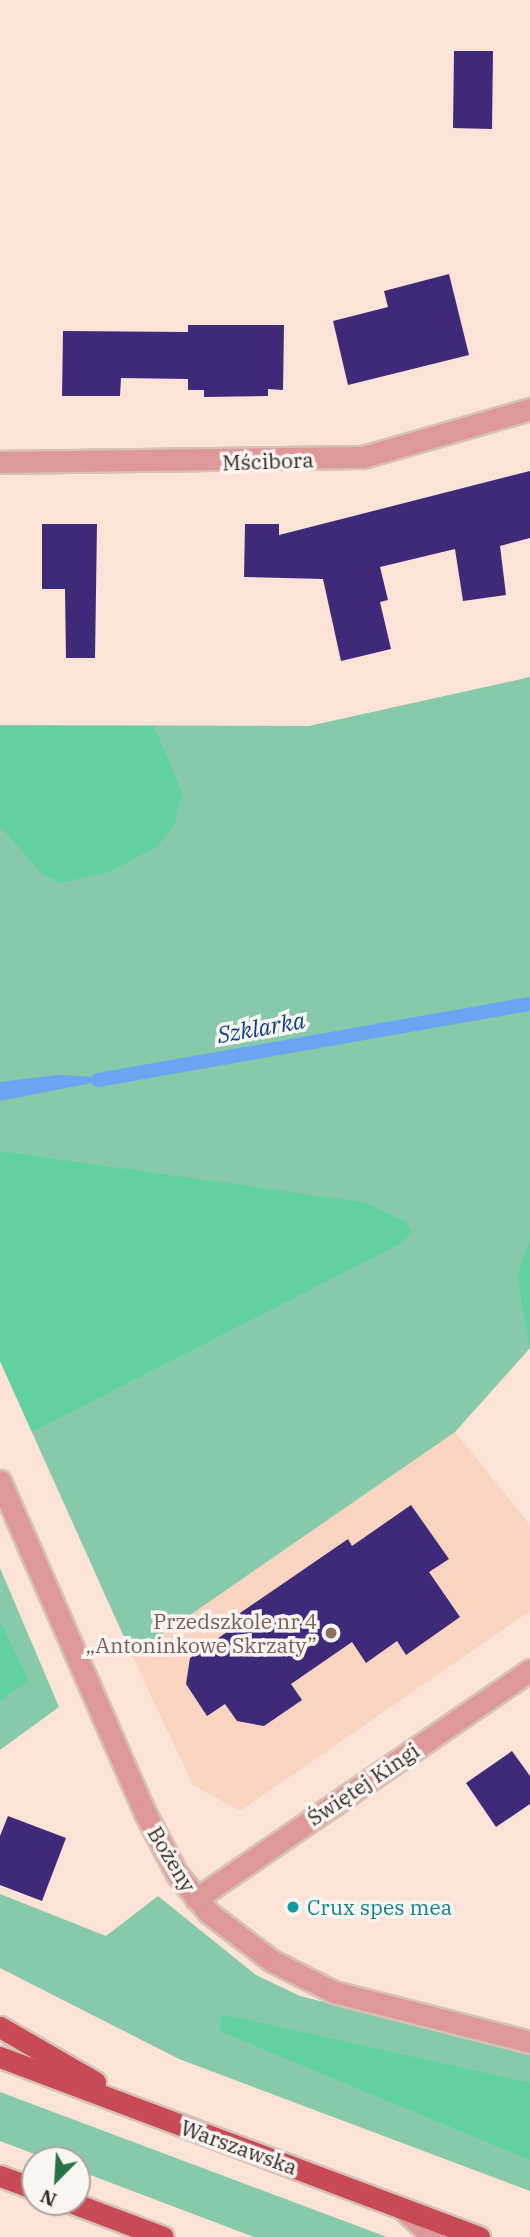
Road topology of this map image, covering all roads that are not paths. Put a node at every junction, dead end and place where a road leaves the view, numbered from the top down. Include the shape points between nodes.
1 (530, 409) edge
2 (0, 462) edge
3 (0, 1480) edge
4 (530, 1670) edge
5 (196, 1899) junction
6 (0, 2027) edge
7 (530, 2042) edge
8 (0, 2057) edge
9 (151, 2114) junction
10 (0, 2176) edge
11 (21, 2184) edge
12 (401, 2207) junction
13 (91, 2210) edge
14 (163, 2237) edge
15 (433, 2237) edge
16 (479, 2237) edge

1 - 2 street, Mścibora via 363,457
3 - 5 street, Bożeny via 145,1813
4 - 5 street, Świętej Kingi
5 - 7 street, Bożeny via 261,1954 334,1992
6 - 9 main road
8 - 9 main road, Warszawska
9 - 12 main road, Warszawska
10 - 11 main road
12 - 15 street
12 - 16 main road, Warszawska
13 - 14 main road

